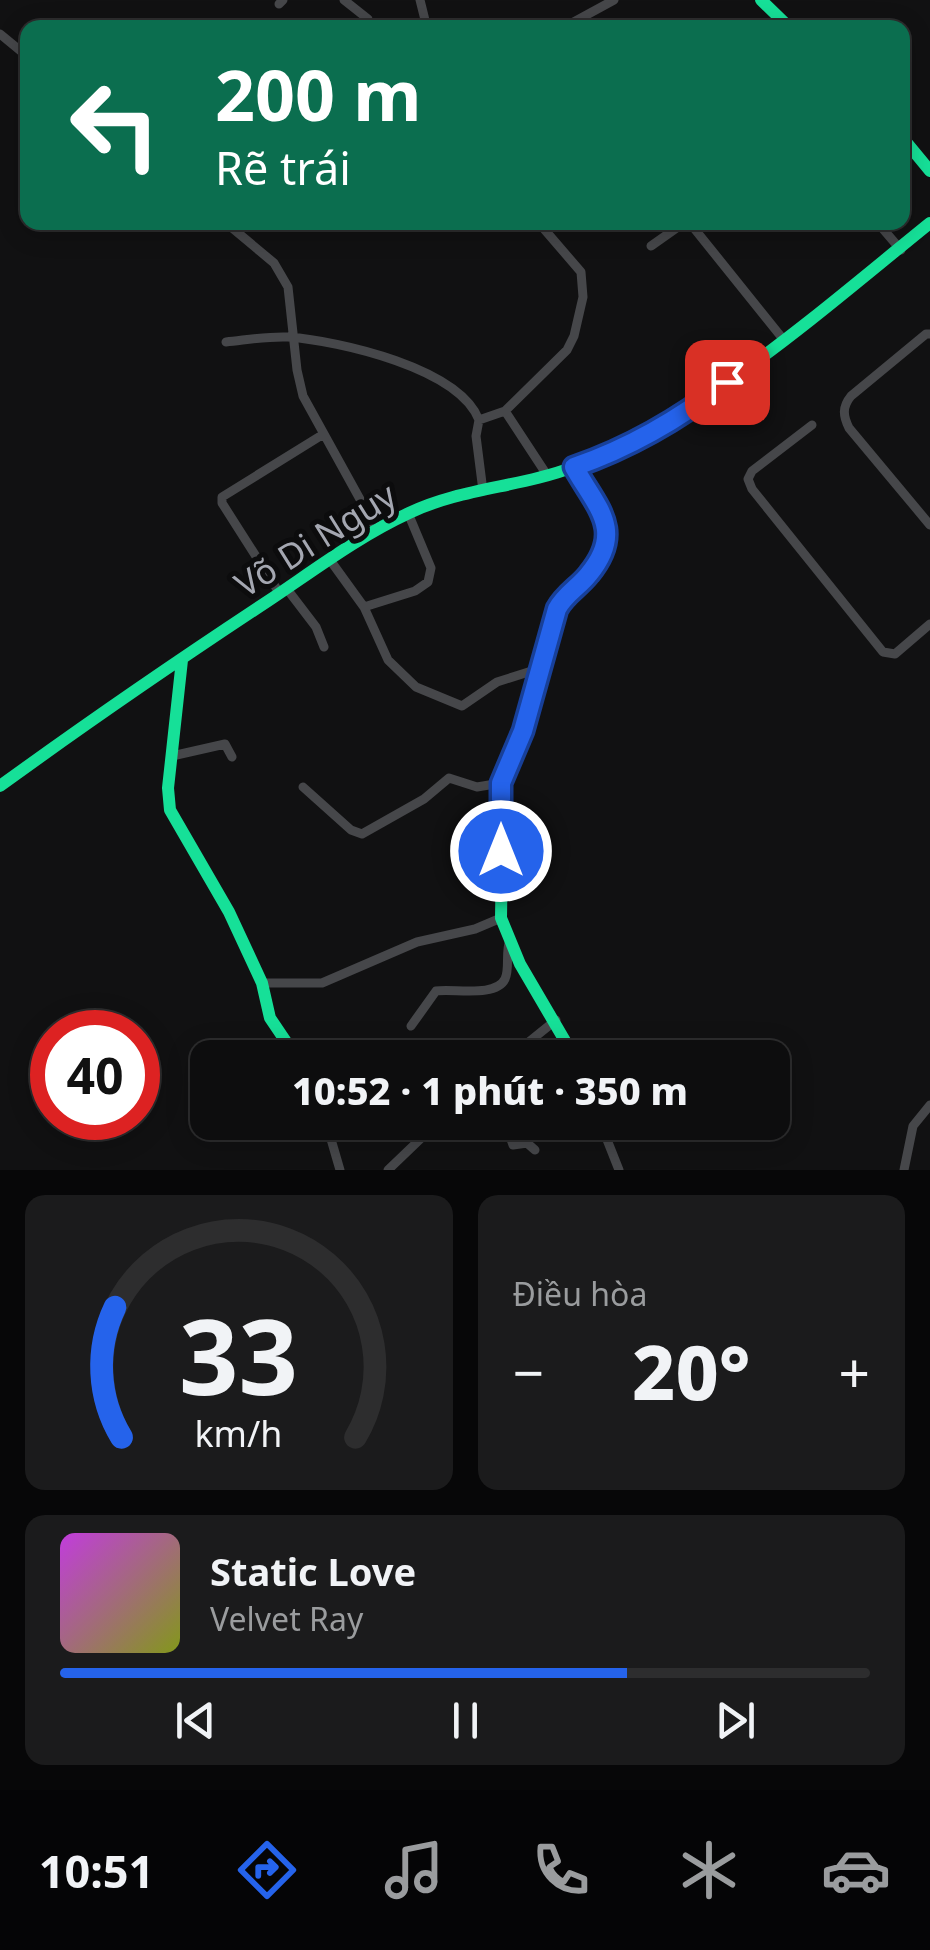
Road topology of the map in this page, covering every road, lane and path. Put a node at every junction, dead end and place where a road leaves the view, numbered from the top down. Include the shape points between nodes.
1 (344, 0) edge
2 (614, 0) edge
3 (761, 0) edge
4 (368, 19) dead end
5 (577, 20) edge
6 (782, 20) edge
7 (0, 34) edge
8 (20, 50) edge
9 (910, 147) edge
10 (930, 171) edge
11 (930, 224) edge
12 (234, 230) edge
13 (545, 230) edge
14 (675, 230) edge
15 (694, 230) edge
16 (884, 230) edge
17 (652, 246) dead end
18 (901, 250) junction
19 (930, 334) edge
20 (295, 338) junction
21 (783, 339) junction
22 (226, 342) dead end
23 (506, 411) junction
24 (479, 420) junction
25 (812, 426) dead end
26 (322, 435) junction
27 (574, 467) junction
28 (547, 474) junction
29 (483, 491) junction
30 (408, 513) junction
31 (930, 525) edge
32 (377, 530) junction
33 (330, 560) junction
34 (284, 592) junction
35 (364, 607) junction
36 (930, 624) edge
37 (324, 647) dead end
38 (182, 660) junction
39 (538, 669) junction
40 (172, 756) junction
41 (232, 757) dead end
42 (501, 783) junction
43 (0, 786) edge
44 (303, 788) dead end
45 (501, 918) junction
46 (510, 940) junction
47 (262, 983) junction
48 (556, 1020) junction
49 (410, 1026) dead end
50 (284, 1040) edge
51 (531, 1040) edge
52 (566, 1040) edge
53 (930, 1105) edge
54 (331, 1140) edge
55 (420, 1140) edge
56 (511, 1140) edge
57 (607, 1140) edge
58 (535, 1150) dead end
59 (340, 1170) edge
60 (389, 1170) edge
61 (619, 1170) edge
62 (904, 1170) edge

1 - 4 street
2 - 5 street
3 - 6 street
7 - 8 street
9 - 10 street
11 - 18 street, Võ Di Nguy
12 - 20 street via 281,273
13 - 23 street via 583,280 574,336
14 - 17 street
15 - 21 street
16 - 18 street
18 - 21 street, Võ Di Nguy
19 - 31 street via 851,396 844,415
20 - 22 street
20 - 24 street via 408,364 468,399
20 - 26 street via 300,387
21 - 27 street, Võ Di Nguy via 699,404
23 - 24 street
23 - 28 street
24 - 29 street
25 - 36 street via 752,471 752,488 883,652 895,654
26 - 32 street
26 - 34 street via 222,497
27 - 28 street, Võ Di Nguy
27 - 39 street via 608,539 591,572 560,604
28 - 29 street, Võ Di Nguy
29 - 30 street, Võ Di Nguy
30 - 32 street, Võ Di Nguy
30 - 35 street via 432,568 428,582
32 - 33 street, Võ Di Nguy
33 - 34 street, Võ Di Nguy
33 - 35 street
34 - 37 street via 316,627
34 - 38 street, Võ Di Nguy
35 - 39 street via 394,667 416,688 458,706 497,682
38 - 40 street
38 - 43 street, Võ Di Nguy
39 - 42 street
40 - 41 street via 225,744
40 - 47 street via 170,810 230,912
42 - 44 street via 477,787 449,778 362,834
42 - 45 street
45 - 46 street
45 - 47 street via 417,942 322,983
46 - 48 street
46 - 49 street via 501,984 436,991
47 - 50 street via 270,1018
48 - 51 street
48 - 52 street
53 - 62 street via 913,1126
54 - 59 street
55 - 60 street
56 - 58 street
57 - 61 street

